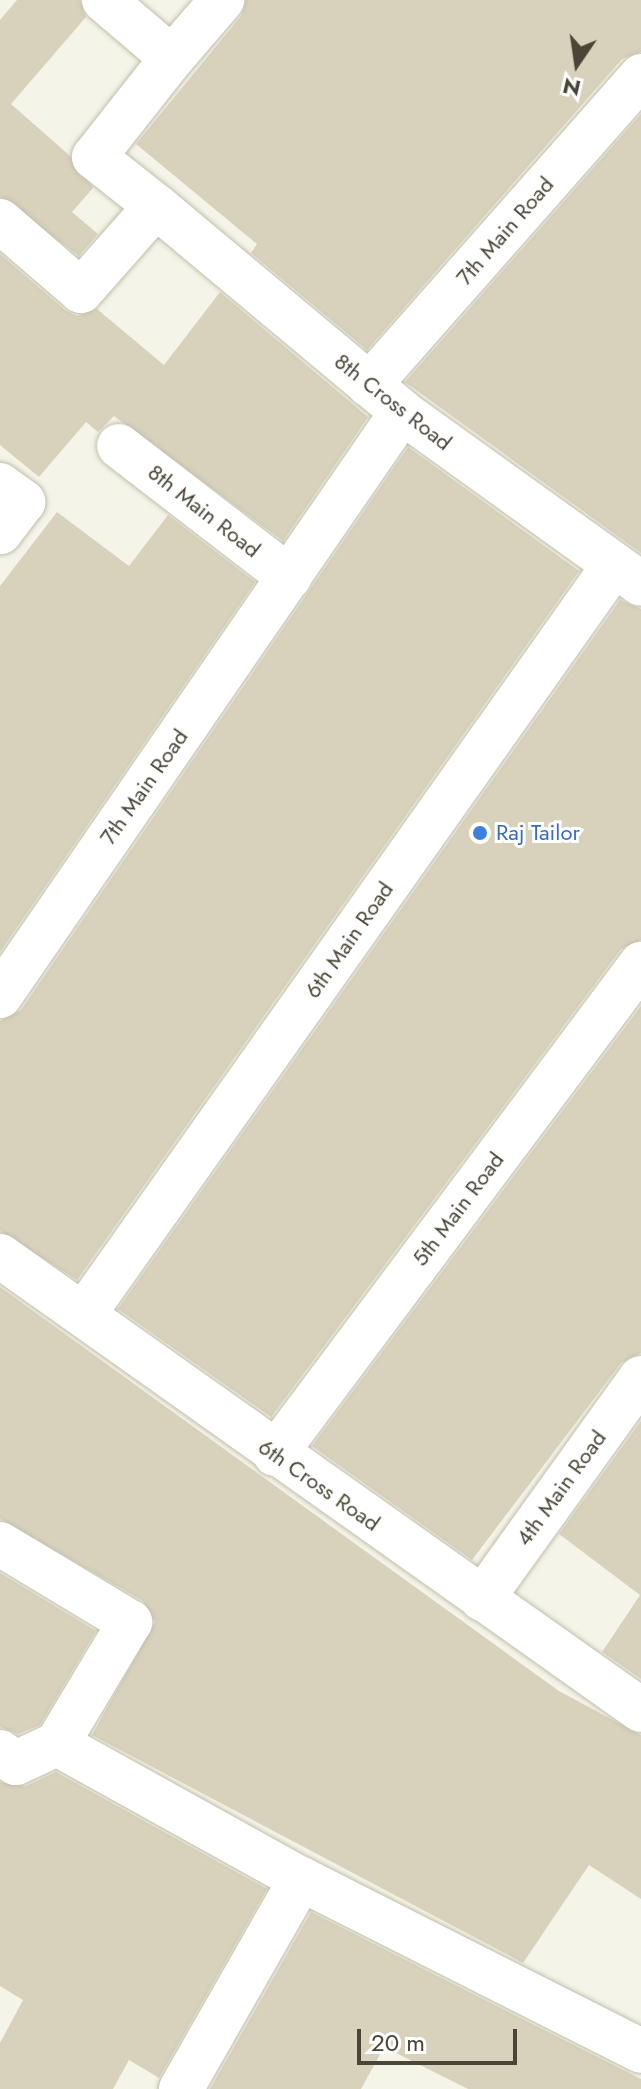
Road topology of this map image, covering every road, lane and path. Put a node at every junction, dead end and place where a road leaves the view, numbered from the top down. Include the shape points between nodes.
1 (104, 0) edge
2 (222, 0) edge
3 (172, 58) junction
4 (641, 76) edge
5 (156, 206) junction
6 (0, 221) edge
7 (385, 399) junction
8 (119, 446) dead end
9 (628, 574) edge
10 (289, 577) junction
11 (641, 964) edge
12 (0, 996) edge
13 (0, 1256) edge
14 (84, 1314) junction
15 (641, 1378) edge
16 (275, 1454) junction
17 (0, 1544) edge
18 (482, 1599) junction
19 (641, 1710) edge
20 (57, 1744) junction
21 (0, 1752) edge
22 (301, 1879) junction
23 (641, 2051) edge
24 (181, 2089) edge

1 - 3 street
2 - 3 street
3 - 5 street, 8th Cross Road via 94,157
4 - 7 street, 7th Main Road
5 - 6 street via 81,291
5 - 7 street, 8th Cross Road
7 - 9 street, 8th Cross Road
7 - 10 street, 7th Main Road
8 - 10 street, 8th Main Road
9 - 14 street, 6th Main Road
10 - 12 street, 7th Main Road
11 - 16 street, 5th Main Road
13 - 14 street, 6th Cross Road
14 - 16 street, 6th Cross Road
15 - 18 street, 4th Main Road
16 - 18 street, 6th Cross Road
17 - 20 street via 130,1622
18 - 19 street, 6th Cross Road
20 - 21 street via 16,1763
20 - 22 street
22 - 23 street
22 - 24 street

